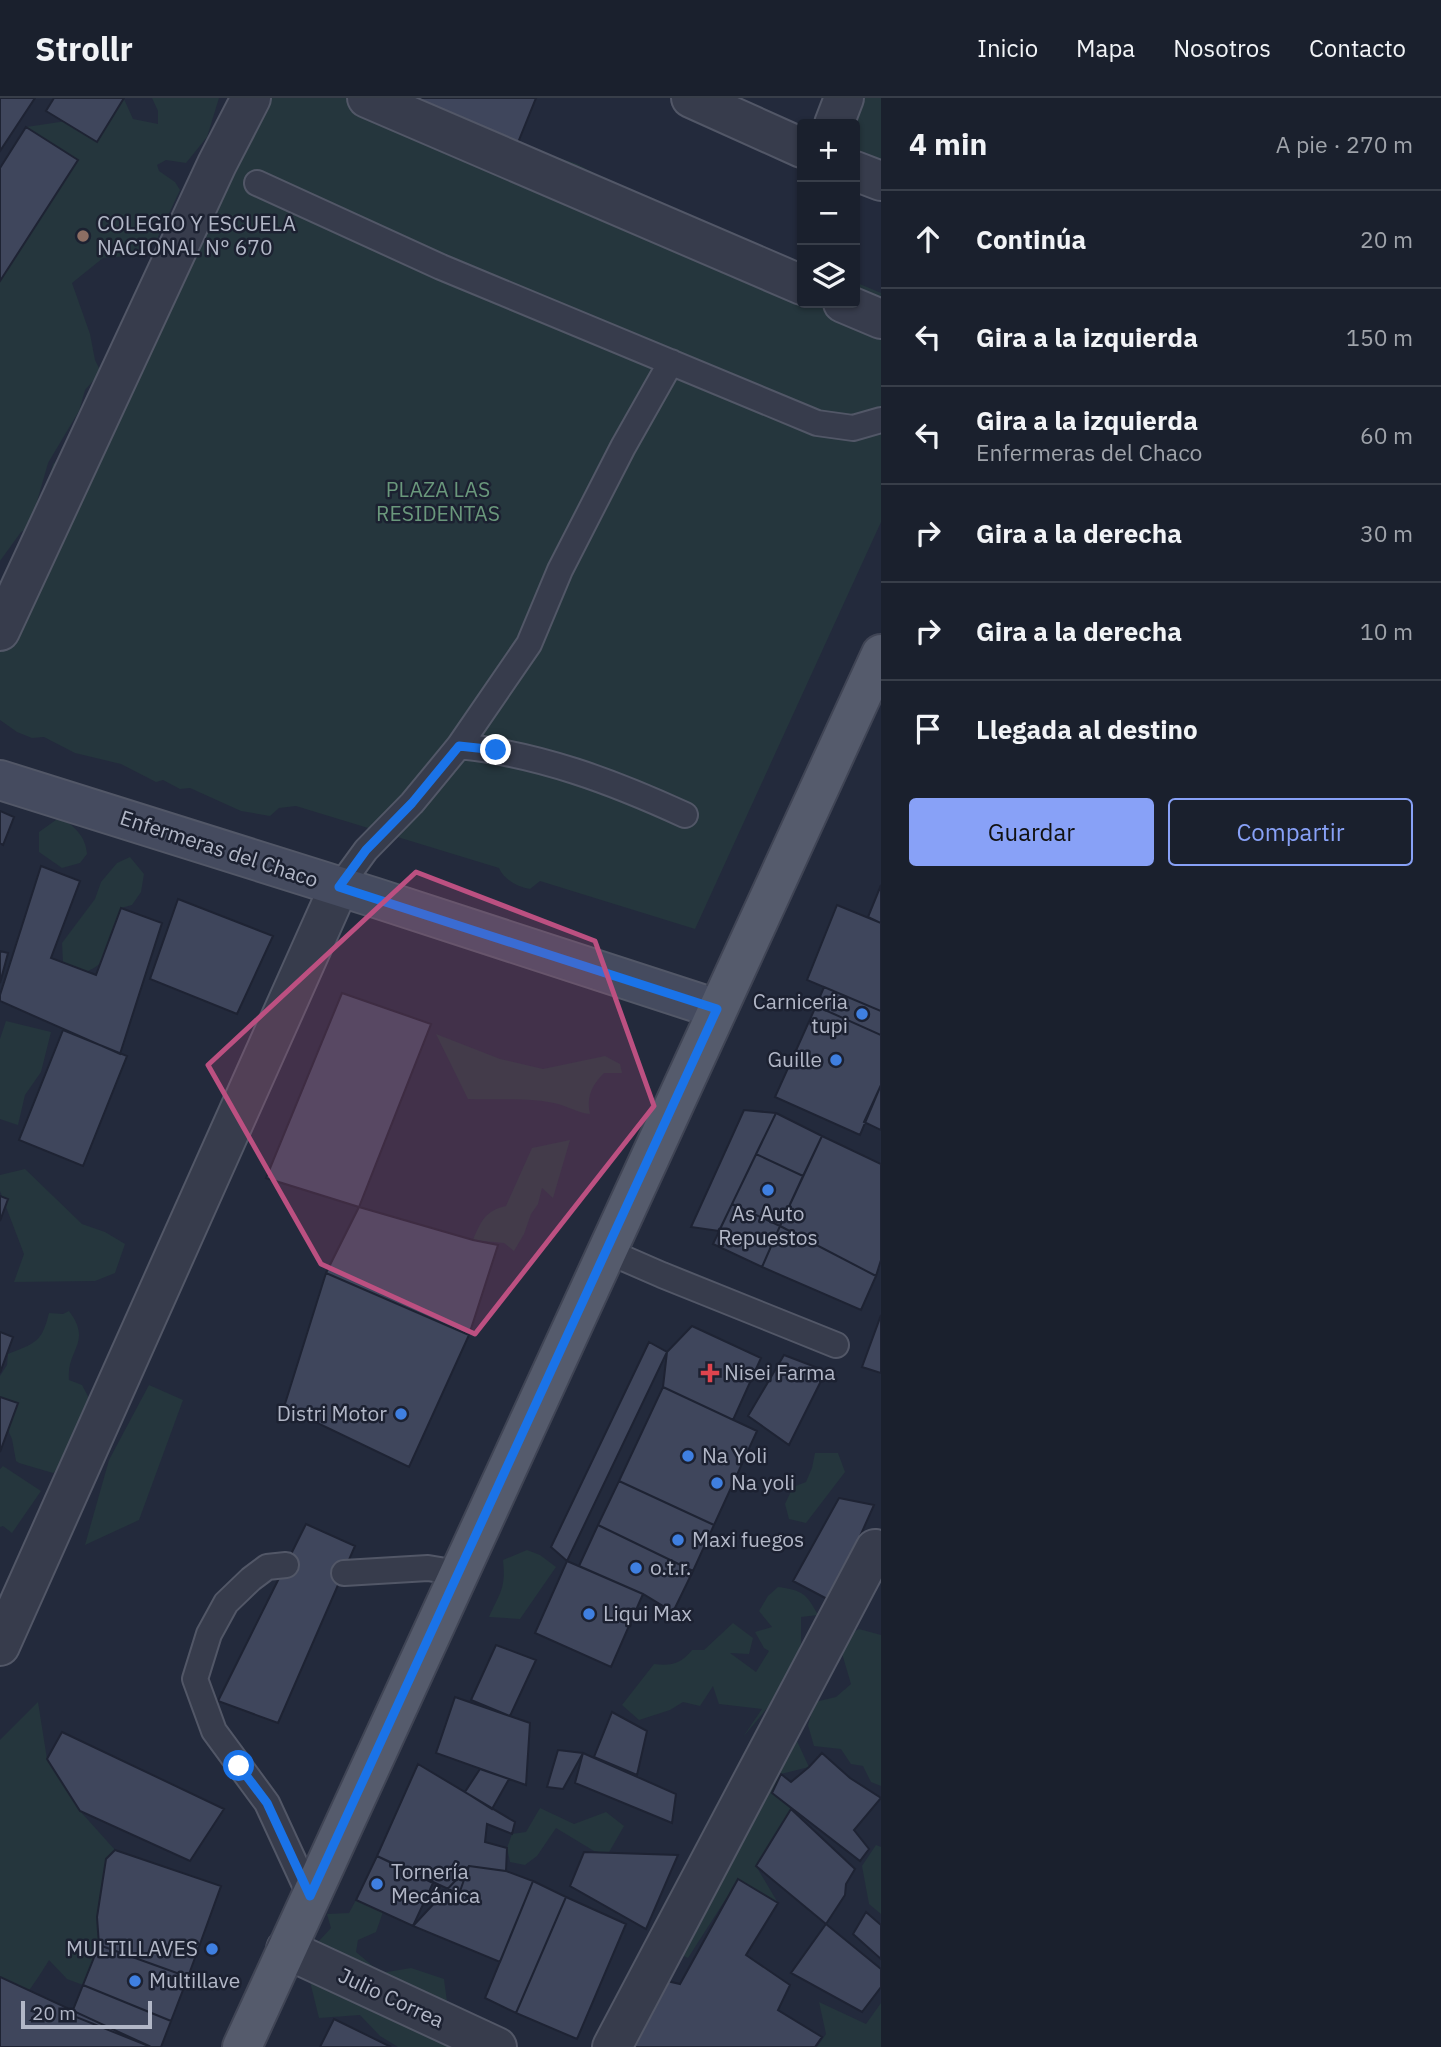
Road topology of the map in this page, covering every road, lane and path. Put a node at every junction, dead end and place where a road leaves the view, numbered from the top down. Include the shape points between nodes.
1 (251, 98) edge
2 (367, 98) edge
3 (691, 98) edge
4 (844, 98) edge
5 (836, 119) edge
6 (797, 146) edge
7 (860, 173) edge
8 (881, 181) edge
9 (257, 183) dead end
10 (797, 283) edge
11 (855, 308) edge
12 (881, 319) edge
13 (671, 362) junction
14 (881, 420) edge
15 (0, 631) edge
16 (881, 654) edge
17 (459, 746) junction
18 (0, 780) edge
19 (685, 815) dead end
20 (339, 887) junction
21 (717, 1009) junction
22 (607, 1251) junction
23 (836, 1345) dead end
24 (875, 1549) dead end
25 (286, 1565) dead end
26 (344, 1573) dead end
27 (458, 1573) junction
28 (0, 1646) edge
29 (310, 1896) junction
30 (286, 1949) junction
31 (242, 2047) edge
32 (497, 2047) edge
33 (612, 2047) edge

1 - 15 street
2 - 10 street
3 - 6 street
4 - 5 street
7 - 8 street
9 - 13 lane via 441,267
11 - 12 street
13 - 14 lane via 817,424 853,428
13 - 17 lane via 560,570 529,644
16 - 21 main road
17 - 19 lane via 496,750 599,778
17 - 20 lane
18 - 20 main road, Enfermeras del Chaco
20 - 21 main road, Enfermeras del Chaco
20 - 28 street
21 - 22 main road
22 - 23 lane
22 - 27 main road
24 - 33 street
25 - 29 lane via 267,1567 226,1603 209,1634 195,1679 214,1731 267,1803
26 - 27 lane via 428,1568
27 - 29 main road
29 - 30 main road
30 - 31 main road
30 - 32 street, Julio Correa

